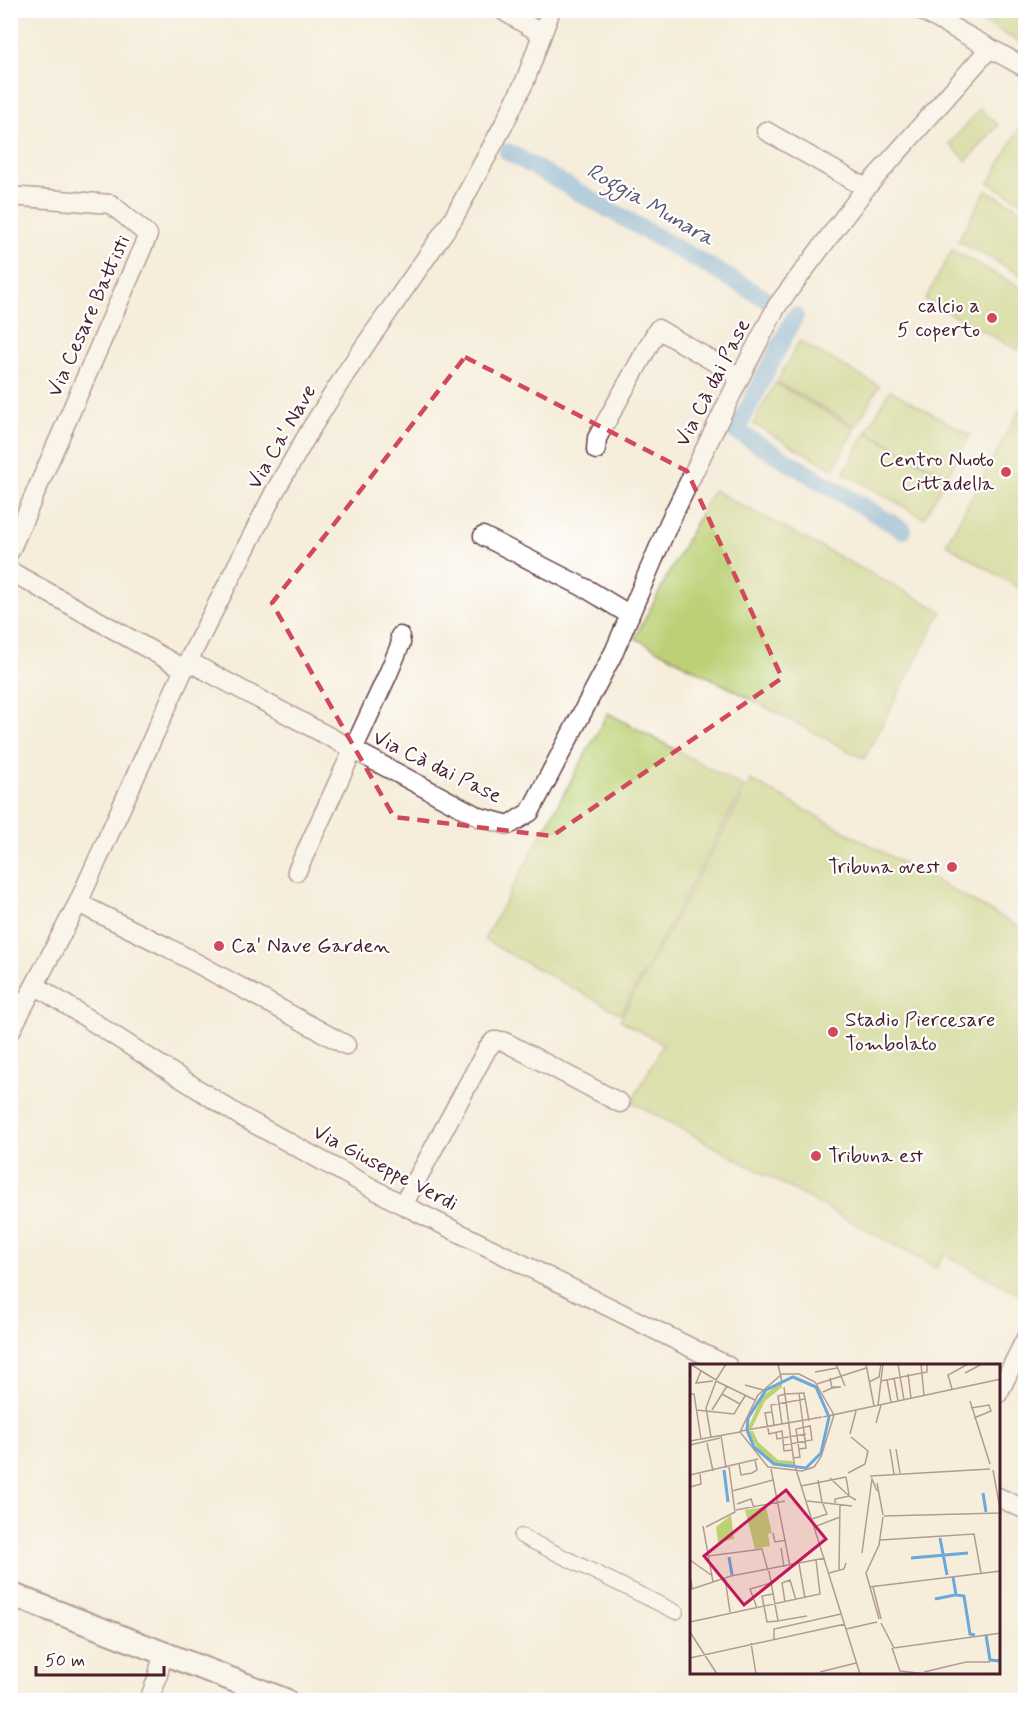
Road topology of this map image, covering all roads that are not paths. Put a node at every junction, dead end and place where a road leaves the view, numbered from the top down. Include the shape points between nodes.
1 (502, 10) edge
2 (551, 10) edge
3 (921, 10) edge
4 (542, 34) junction
5 (990, 48) junction
6 (1026, 68) edge
7 (766, 131) dead end
8 (866, 188) junction
9 (10, 196) edge
10 (740, 377) junction
11 (596, 450) dead end
12 (483, 536) dead end
13 (10, 551) edge
14 (10, 571) edge
15 (630, 615) junction
16 (400, 636) dead end
17 (186, 665) junction
18 (352, 750) junction
19 (297, 871) dead end
20 (78, 903) junction
21 (35, 985) junction
22 (10, 1032) edge
23 (346, 1045) dead end
24 (620, 1103) dead end
25 (403, 1205) junction
26 (1026, 1338) edge
27 (724, 1364) edge
28 (1000, 1392) edge
29 (1000, 1497) edge
30 (1026, 1510) edge
31 (521, 1536) dead end
32 (10, 1594) edge
33 (675, 1612) dead end
34 (163, 1653) junction
35 (281, 1700) edge
36 (149, 1701) edge

1 - 4 street
2 - 4 street, Via Ca' Nave
3 - 5 street
4 - 17 street, Via Ca' Nave via 525,81 453,219 312,428
5 - 6 street
5 - 8 street, Via Cà dai Pase
7 - 8 street
8 - 10 street, Via Cà dai Pase via 777,306
9 - 13 street, Via Cesare Battisti via 111,204 148,236
10 - 11 street via 658,329 597,438
10 - 15 street, Via Cà dai Pase
12 - 15 street
14 - 17 street, Via Cà dai Pase
15 - 18 street, Via Cà dai Pase via 530,812 510,825 479,817
16 - 18 street, Via Cà dai Pase via 401,643 388,674
17 - 18 street, Via Cà dai Pase
17 - 20 street, Via Ca' Nave
18 - 19 street, Via Cà dai Pase
20 - 21 street, Via Ca' Nave
20 - 23 street via 168,947
21 - 22 street, Via Ca' Nave
21 - 25 street, Via Giuseppe Verdi via 240,1116
24 - 25 street via 509,1044 494,1041
25 - 27 street, Via Giuseppe Verdi
26 - 28 street
29 - 30 street
31 - 33 street
32 - 34 street
34 - 35 street
34 - 36 street

